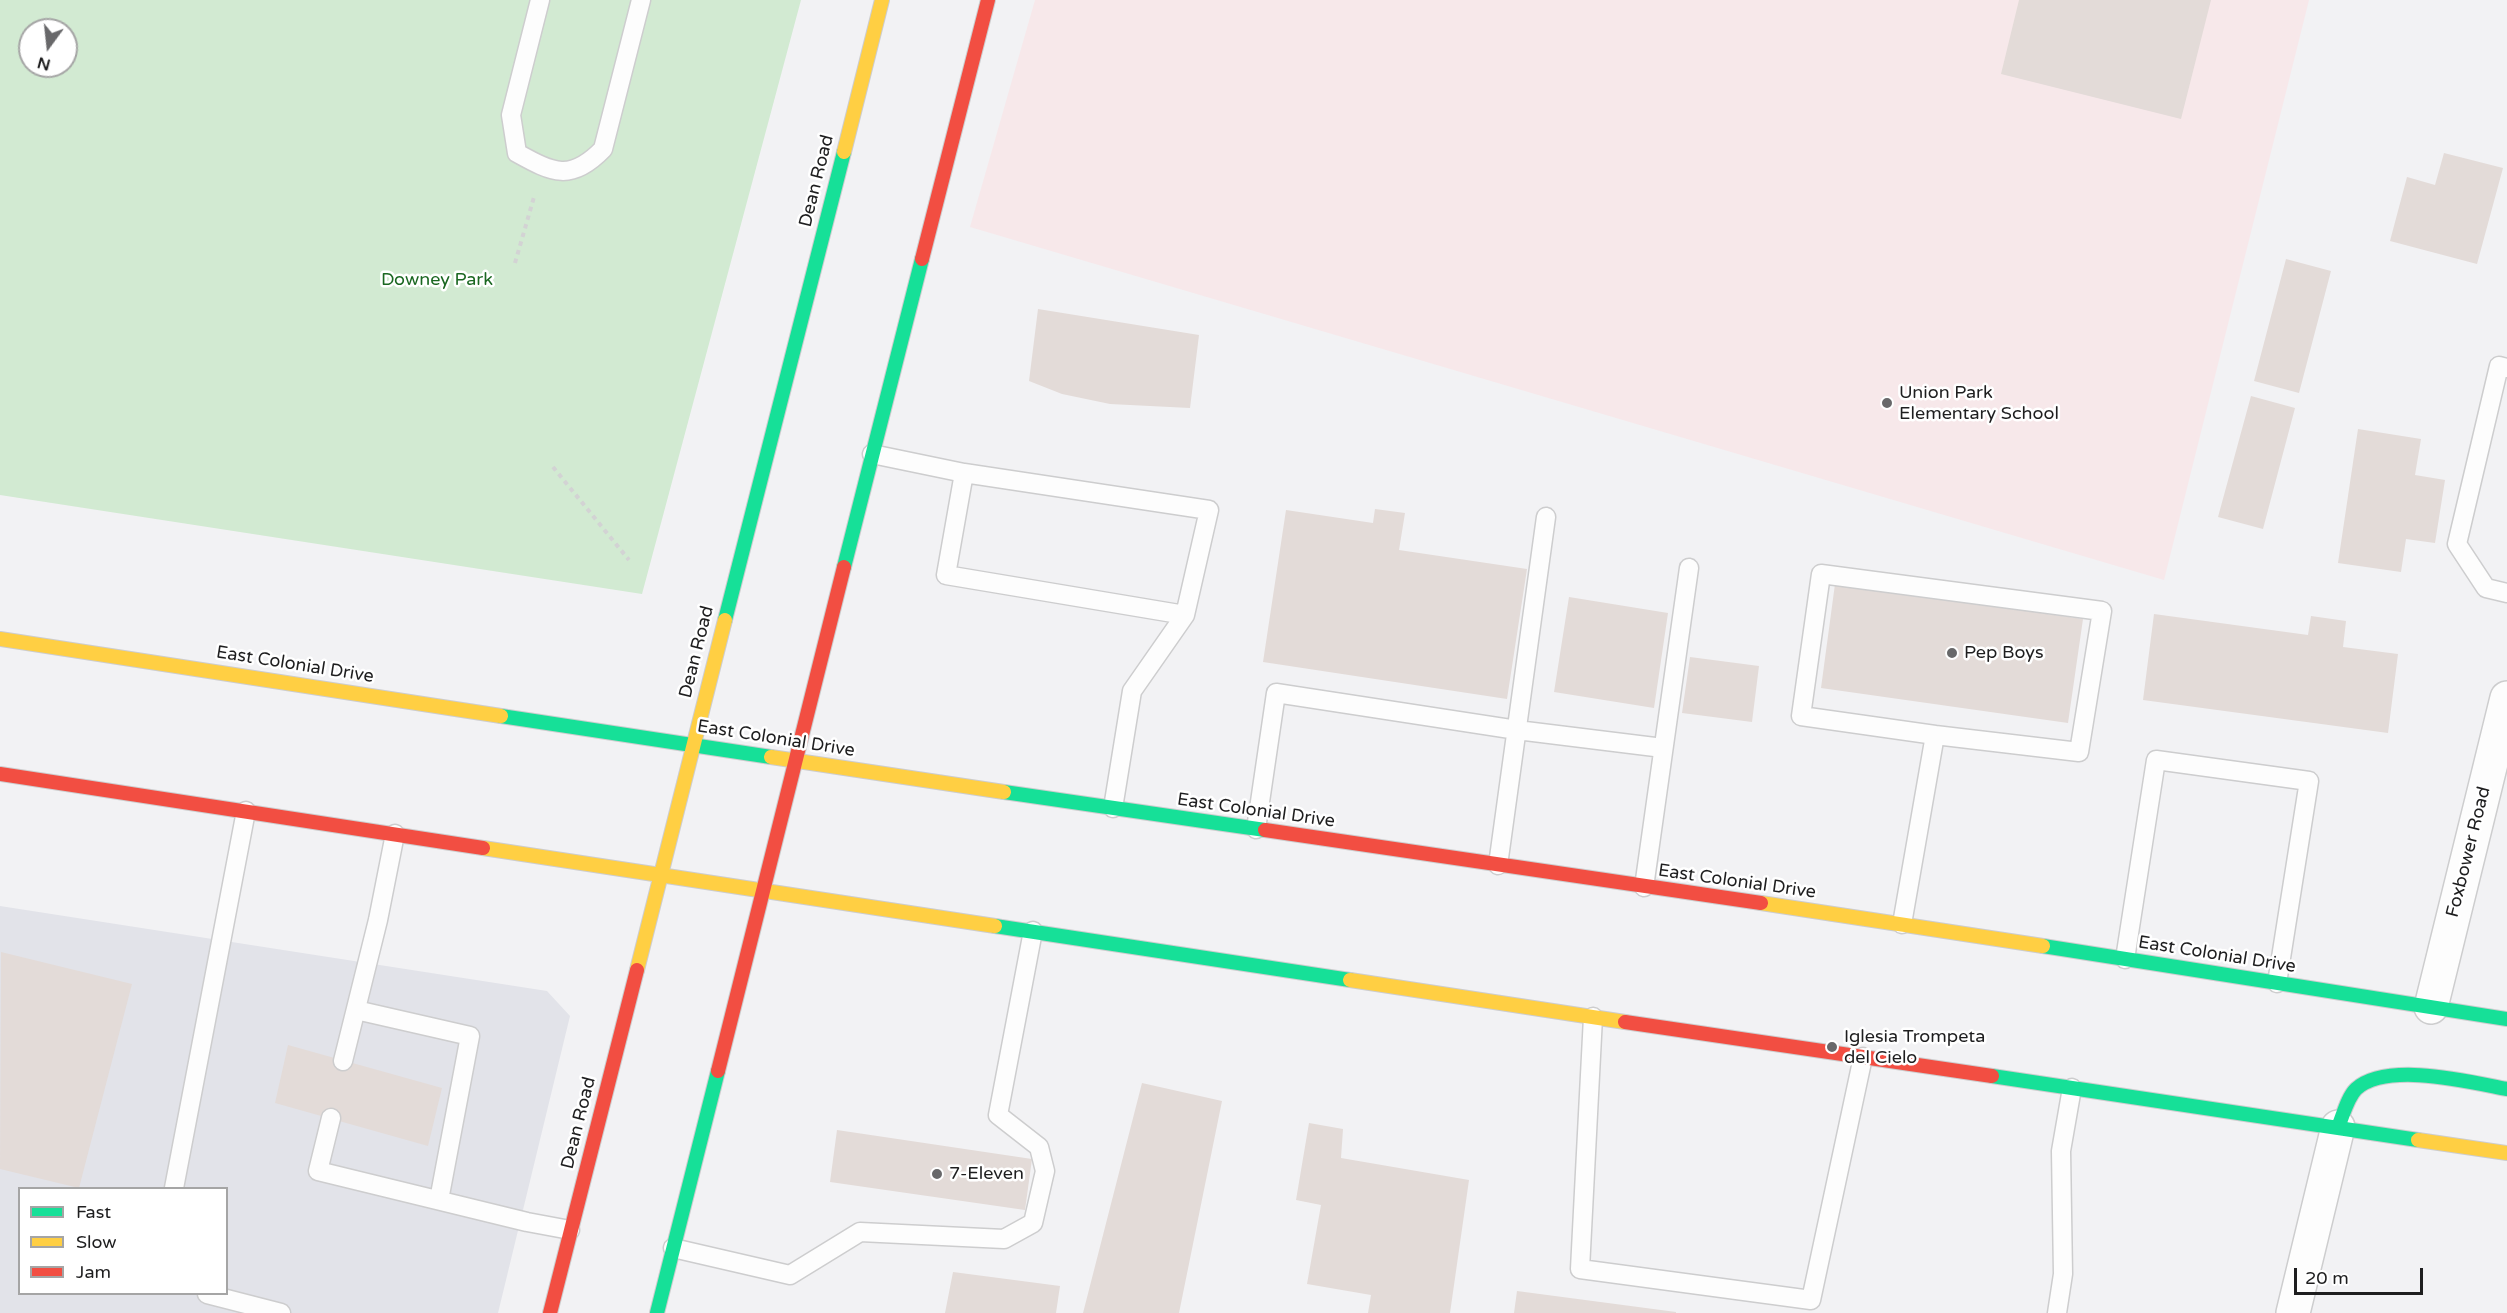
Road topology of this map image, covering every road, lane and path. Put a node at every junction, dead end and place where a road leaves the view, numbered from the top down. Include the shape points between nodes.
1 (540, 0) edge
2 (641, 0) edge
3 (882, 0) edge
4 (988, 0) edge
5 (542, 167) junction
6 (515, 263) dead end
7 (2507, 368) edge
8 (872, 454) junction
9 (553, 467) dead end
10 (964, 473) junction
11 (1546, 517) dead end
12 (629, 560) dead end
13 (1689, 568) dead end
14 (2507, 593) edge
15 (1185, 615) junction
16 (0, 639) edge
17 (2507, 698) edge
18 (1517, 730) junction
19 (1935, 735) junction
20 (692, 744) junction
21 (1663, 748) junction
22 (796, 760) junction
23 (0, 774) edge
24 (1113, 808) junction
25 (246, 812) junction
26 (1256, 829) junction
27 (395, 834) junction
28 (1498, 865) junction
29 (660, 874) junction
30 (1644, 887) junction
31 (763, 889) junction
32 (1902, 924) junction
33 (1033, 931) junction
34 (2125, 959) junction
35 (2277, 983) junction
36 (2431, 1007) junction
37 (356, 1010) junction
38 (1593, 1017) junction
39 (2507, 1018) edge
40 (1863, 1057) junction
41 (343, 1061) dead end
42 (2072, 1088) junction
43 (2507, 1089) edge
44 (331, 1118) dead end
45 (2338, 1127) junction
46 (2507, 1153) edge
47 (174, 1187) edge
48 (439, 1200) junction
49 (570, 1230) junction
50 (673, 1248) junction
51 (214, 1295) edge
52 (281, 1313) edge
53 (550, 1313) edge
54 (657, 1313) edge
55 (2057, 1313) edge
56 (2293, 1313) edge

1 - 5 lane via 511,115 517,153
2 - 5 lane via 603,149 591,162 566,172
3 - 20 main road, Dean Road
4 - 8 main road
5 - 6 path
7 - 14 lane via 2499,366 2457,544 2486,588
8 - 10 lane
8 - 22 main road
9 - 12 path
10 - 15 lane via 946,575
10 - 15 lane via 1209,510
11 - 18 lane
13 - 21 lane
15 - 24 lane via 1131,691
16 - 20 main road, East Colonial Drive
17 - 36 street, Foxbower Road
18 - 21 lane
18 - 26 lane via 1276,693
18 - 28 lane
19 - 19 lane via 2079,752 2103,611 1821,574 1801,716
19 - 32 lane
20 - 22 main road, East Colonial Drive
20 - 29 main road, Dean Road
21 - 30 lane
22 - 24 main road, East Colonial Drive
22 - 31 main road
23 - 25 main road
24 - 26 main road, East Colonial Drive
25 - 27 main road
25 - 47 lane
26 - 28 main road, East Colonial Drive
27 - 29 main road
27 - 37 lane
28 - 30 main road, East Colonial Drive
29 - 31 main road
29 - 49 main road, Dean Road
30 - 32 main road, East Colonial Drive
31 - 33 main road
31 - 50 main road
32 - 34 main road, East Colonial Drive
33 - 38 main road
33 - 50 lane via 998,1115 1039,1147 1045,1171 1033,1223 1004,1239 860,1232 790,1275
34 - 35 main road, East Colonial Drive
34 - 35 lane via 2156,760 2309,781
35 - 36 main road, East Colonial Drive
36 - 39 main road, East Colonial Drive
37 - 41 lane
37 - 48 lane via 470,1036
38 - 40 main road
38 - 40 lane via 1580,1269 1811,1300
40 - 42 main road
42 - 45 main road
42 - 55 lane via 2061,1151 2063,1274
43 - 45 main road via 2410,1075 2380,1076 2356,1089
44 - 48 lane via 318,1171
45 - 46 main road
45 - 56 street
48 - 49 lane
49 - 53 main road, Dean Road
50 - 54 main road
51 - 52 lane

